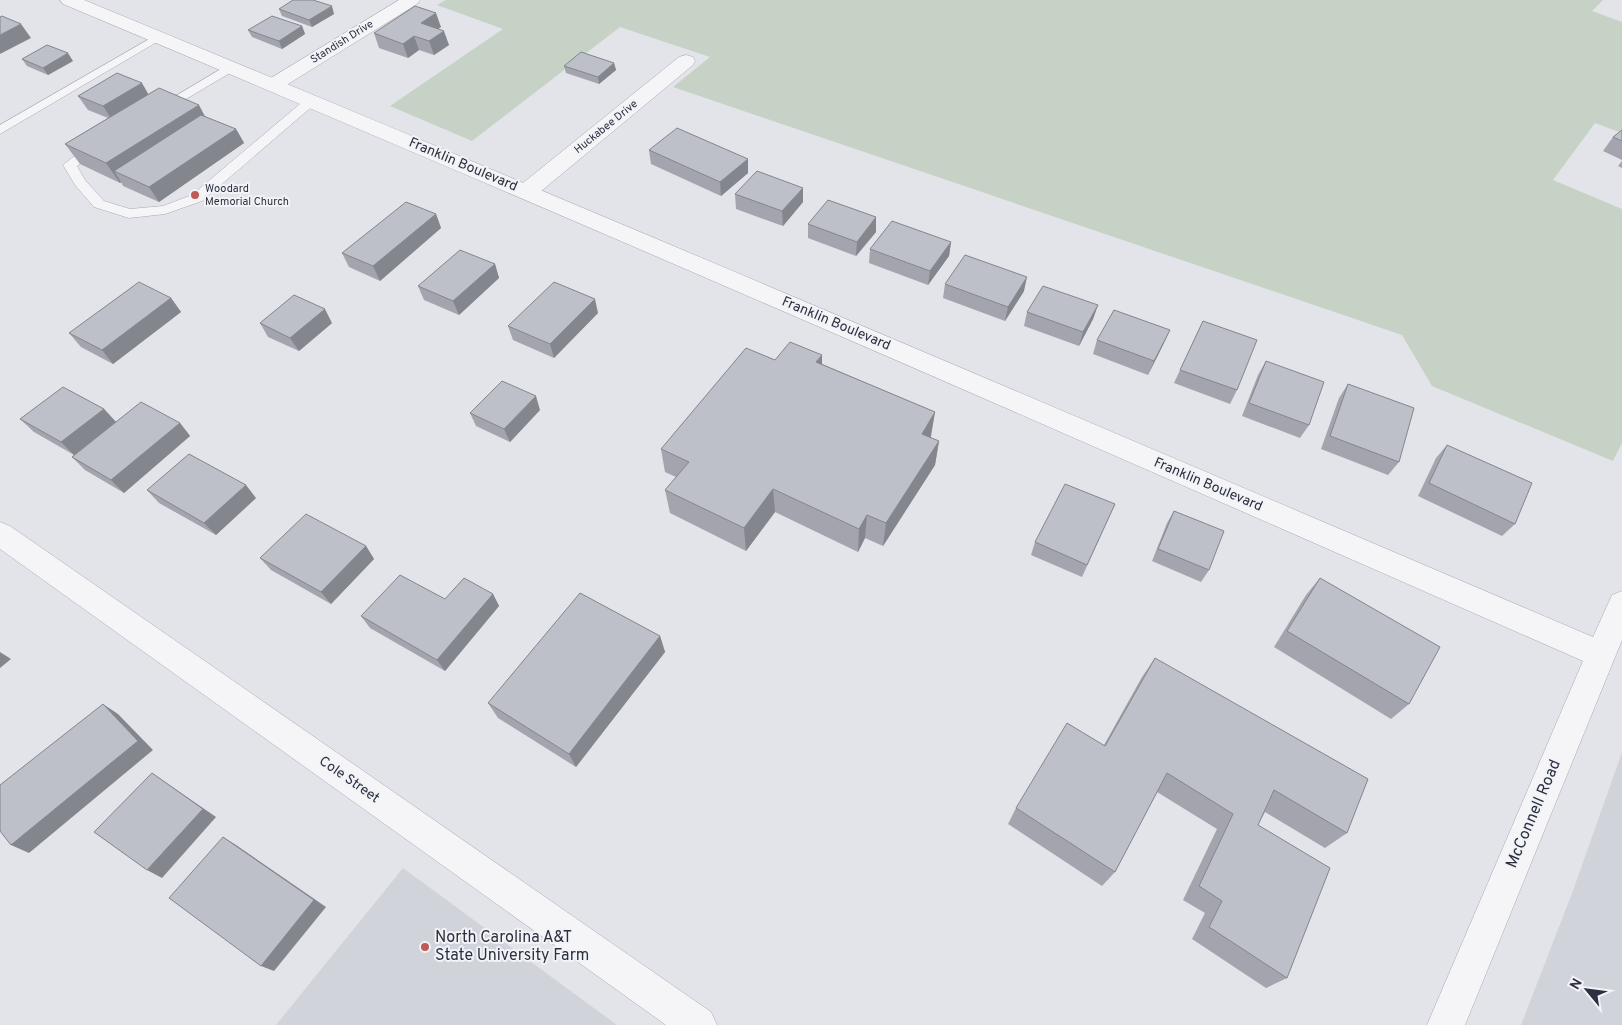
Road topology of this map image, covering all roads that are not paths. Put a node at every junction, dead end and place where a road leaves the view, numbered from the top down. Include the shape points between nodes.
1 (69, 0) edge
2 (411, 0) edge
3 (158, 37) junction
4 (686, 61) dead end
5 (231, 67) junction
6 (273, 84) junction
7 (311, 101) junction
8 (151, 114) edge
9 (0, 130) edge
10 (105, 141) edge
11 (526, 192) junction
12 (0, 534) edge
13 (1622, 604) edge
14 (1601, 654) junction
15 (698, 1025) edge
16 (1446, 1025) edge

1 - 3 street, Franklin Boulevard
2 - 6 street, Standish Drive
3 - 5 street, Franklin Boulevard
3 - 9 lane
4 - 11 street, Huckabee Drive
5 - 6 street, Franklin Boulevard
5 - 8 lane
6 - 7 street, Franklin Boulevard
7 - 10 lane via 197,198 165,210 129,214 99,204 70,165
7 - 11 street, Franklin Boulevard
11 - 14 street, Franklin Boulevard
12 - 15 street, Cole Street
13 - 14 street, McConnell Road
14 - 16 street, McConnell Road

